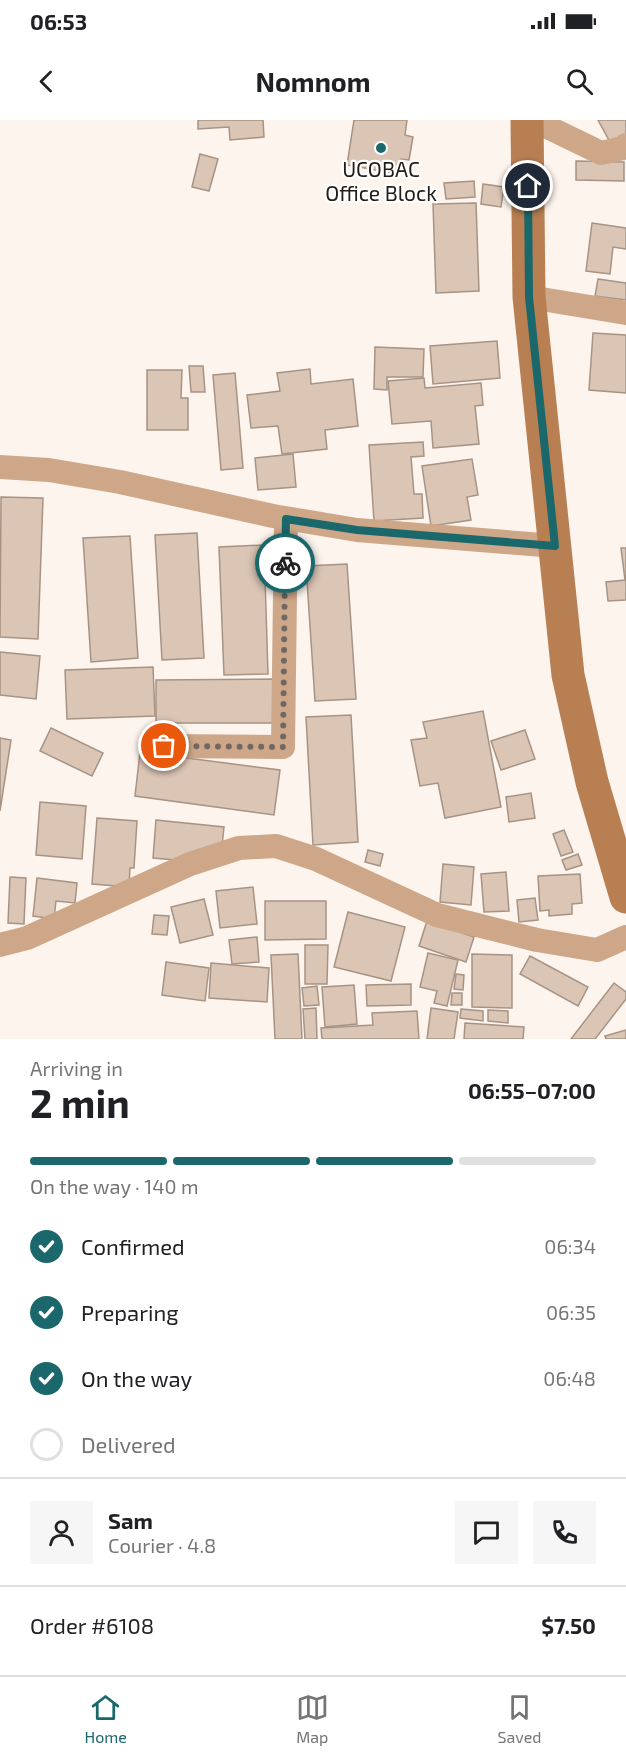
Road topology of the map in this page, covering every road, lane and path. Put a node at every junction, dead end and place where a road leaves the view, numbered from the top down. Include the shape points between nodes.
1 (527, 120) edge
2 (533, 120) edge
3 (626, 145) edge
4 (529, 297) junction
5 (626, 313) edge
6 (0, 467) edge
7 (286, 519) junction
8 (555, 546) junction
9 (164, 746) dead end
10 (626, 897) edge
11 (626, 937) edge
12 (0, 945) edge

1 - 4 street
2 - 3 street via 601,153
4 - 5 street
4 - 8 street
6 - 7 street via 49,470 120,482
7 - 8 street via 357,530
7 - 9 street via 283,747
8 - 10 street via 568,675 591,782
11 - 12 street via 597,950 436,915 316,859 276,846 239,848 190,864 27,938

